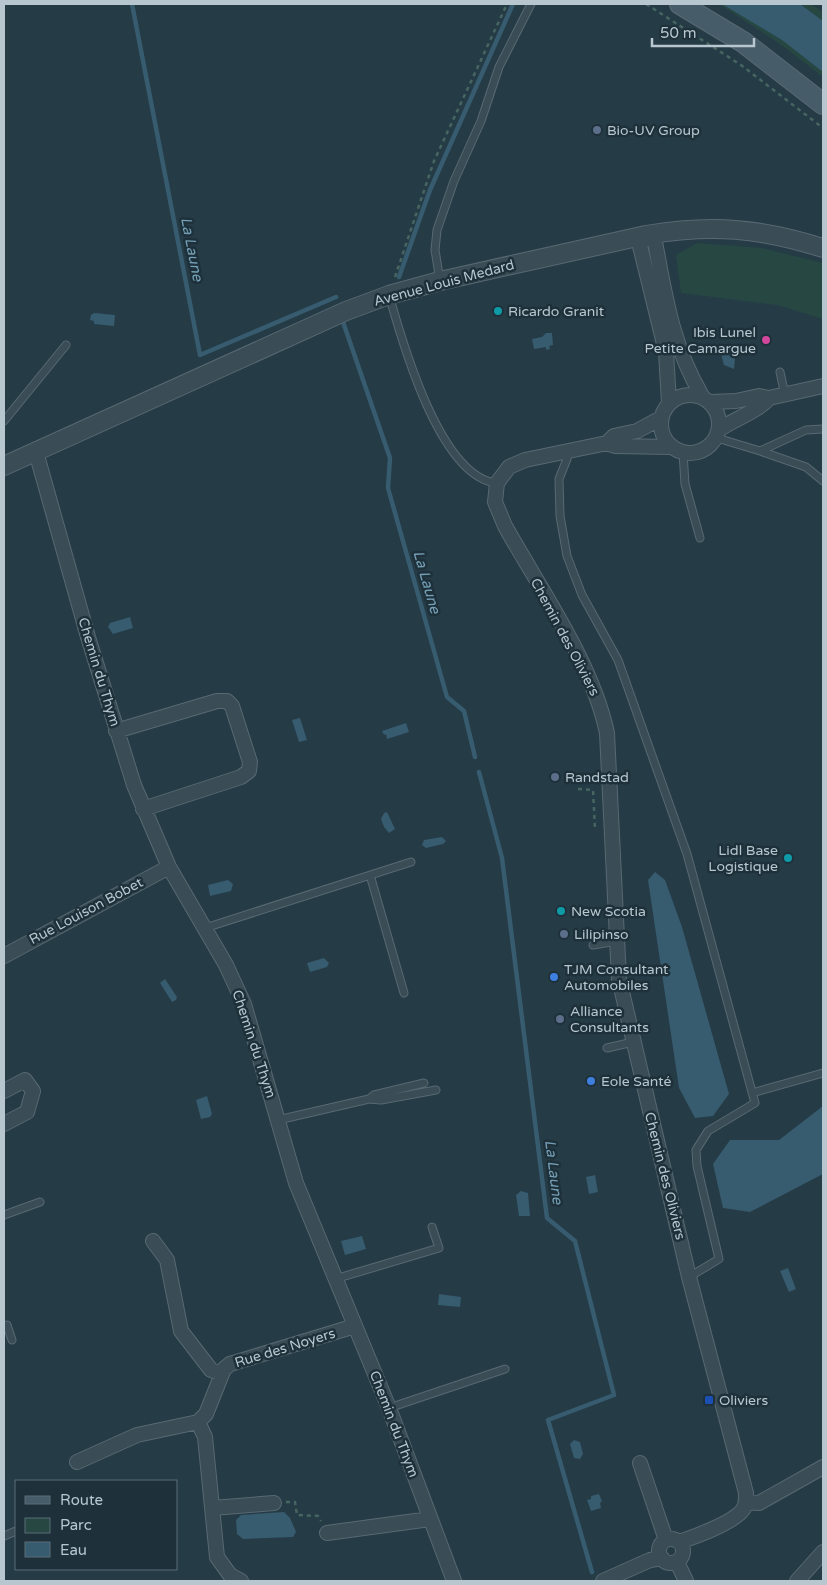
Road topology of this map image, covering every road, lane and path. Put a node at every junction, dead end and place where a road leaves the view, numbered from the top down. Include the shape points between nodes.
1 (507, 4) edge
2 (531, 4) edge
3 (646, 4) edge
4 (680, 4) edge
5 (823, 104) edge
6 (823, 128) edge
7 (646, 235) junction
8 (823, 248) edge
9 (440, 281) junction
10 (389, 295) junction
11 (66, 345) dead end
12 (780, 372) dead end
13 (823, 386) edge
14 (785, 395) junction
15 (769, 398) junction
16 (706, 399) junction
17 (669, 403) junction
18 (661, 418) junction
19 (4, 421) edge
20 (823, 429) edge
21 (718, 433) junction
22 (607, 443) junction
23 (566, 450) junction
24 (677, 450) junction
25 (760, 451) junction
26 (36, 452) junction
27 (4, 466) edge
28 (823, 481) edge
29 (498, 483) junction
30 (700, 538) dead end
31 (116, 731) junction
32 (578, 789) dead end
33 (143, 809) junction
34 (595, 828) dead end
35 (411, 862) dead end
36 (169, 867) junction
37 (370, 875) junction
38 (205, 928) junction
39 (617, 941) junction
40 (593, 945) dead end
41 (4, 956) edge
42 (404, 993) dead end
43 (633, 1042) junction
44 (607, 1048) dead end
45 (823, 1073) edge
46 (424, 1083) dead end
47 (436, 1090) dead end
48 (4, 1091) edge
49 (752, 1093) junction
50 (369, 1099) junction
51 (278, 1120) junction
52 (4, 1124) edge
53 (40, 1202) dead end
54 (4, 1215) edge
55 (432, 1227) dead end
56 (153, 1241) dead end
57 (689, 1276) junction
58 (335, 1278) junction
59 (4, 1326) edge
60 (355, 1326) junction
61 (12, 1340) dead end
62 (504, 1369) dead end
63 (222, 1374) junction
64 (389, 1408) junction
65 (198, 1422) junction
66 (76, 1462) dead end
67 (640, 1463) dead end
68 (823, 1467) edge
69 (746, 1502) junction
70 (274, 1503) joint
71 (212, 1508) junction
72 (430, 1519) junction
73 (327, 1533) joint
74 (668, 1552) junction
75 (823, 1552) edge
76 (241, 1581) edge
77 (454, 1581) edge
78 (603, 1581) edge
79 (686, 1581) edge
80 (797, 1581) edge

1 - 10 path via 434,161
2 - 9 lane via 499,67 437,230 435,250
3 - 6 path via 741,65
4 - 5 main road via 743,42
7 - 8 street, Avenue Louis Medard via 694,228 735,229 781,235
7 - 9 street, Avenue Louis Medard
7 - 16 street via 655,242 674,335 685,367
7 - 17 street via 640,246 666,352
9 - 10 street, Avenue Louis Medard
10 - 26 street, Avenue Louis Medard via 346,311
10 - 29 lane via 408,362 436,424 456,456 475,473
11 - 19 lane
12 - 14 lane
13 - 14 street
14 - 15 street
15 - 16 street
15 - 21 street via 763,406 742,415
16 - 17 street via 684,395
16 - 21 street via 717,410
17 - 18 street
18 - 22 street via 637,431 614,436
18 - 24 street via 662,434
20 - 25 lane via 806,430
21 - 24 street via 702,451
21 - 25 lane
22 - 23 street
22 - 24 street
23 - 29 street via 509,467
23 - 49 lane via 567,459 559,479 560,516 567,556 582,595 618,660 687,854
24 - 30 lane
25 - 28 lane via 806,467
26 - 27 street, Avenue Louis Medard
26 - 31 street, Chemin du Thym
29 - 39 street, Chemin des Oliviers via 496,502 505,526 583,665 602,712 606,733
31 - 33 street, Chemin du Thym
31 - 33 street via 217,701 226,701 232,706 250,762 249,771 241,777
32 - 34 path via 593,790
33 - 36 street, Chemin du Thym
35 - 37 lane
36 - 38 street, Chemin du Thym
36 - 41 street, Rue Louison Bobet
37 - 38 lane
37 - 42 lane
38 - 51 street, Chemin du Thym via 244,1004
39 - 40 lane
39 - 43 street, Chemin des Oliviers via 619,979
43 - 44 lane
43 - 57 street, Chemin des Oliviers
45 - 49 lane
46 - 50 lane via 374,1094
47 - 50 lane via 381,1100
48 - 52 street via 25,1080 33,1091 27,1112
49 - 57 lane via 755,1103 708,1131 696,1150 719,1258
50 - 51 lane
51 - 58 street, Chemin du Thym via 296,1183
53 - 54 lane
55 - 58 lane via 439,1248
56 - 63 street via 167,1260 181,1331 211,1370
57 - 69 street, Chemin des Oliviers
58 - 60 street, Chemin du Thym
59 - 61 lane via 7,1324
60 - 63 street, Rue des Noyers via 230,1364
60 - 64 street, Chemin du Thym
62 - 64 lane
63 - 65 street, Rue des Noyers via 206,1414
64 - 72 street, Chemin du Thym
65 - 66 street via 137,1435
65 - 71 street via 205,1437
67 - 74 street
68 - 69 street via 759,1503
69 - 74 street via 739,1514
70 - 71 street
70 - 73 path via 295,1502 297,1515 318,1516
71 - 76 street via 217,1556 230,1574
72 - 73 street
72 - 77 street, Chemin du Thym
74 - 78 street
74 - 79 street
75 - 80 street

